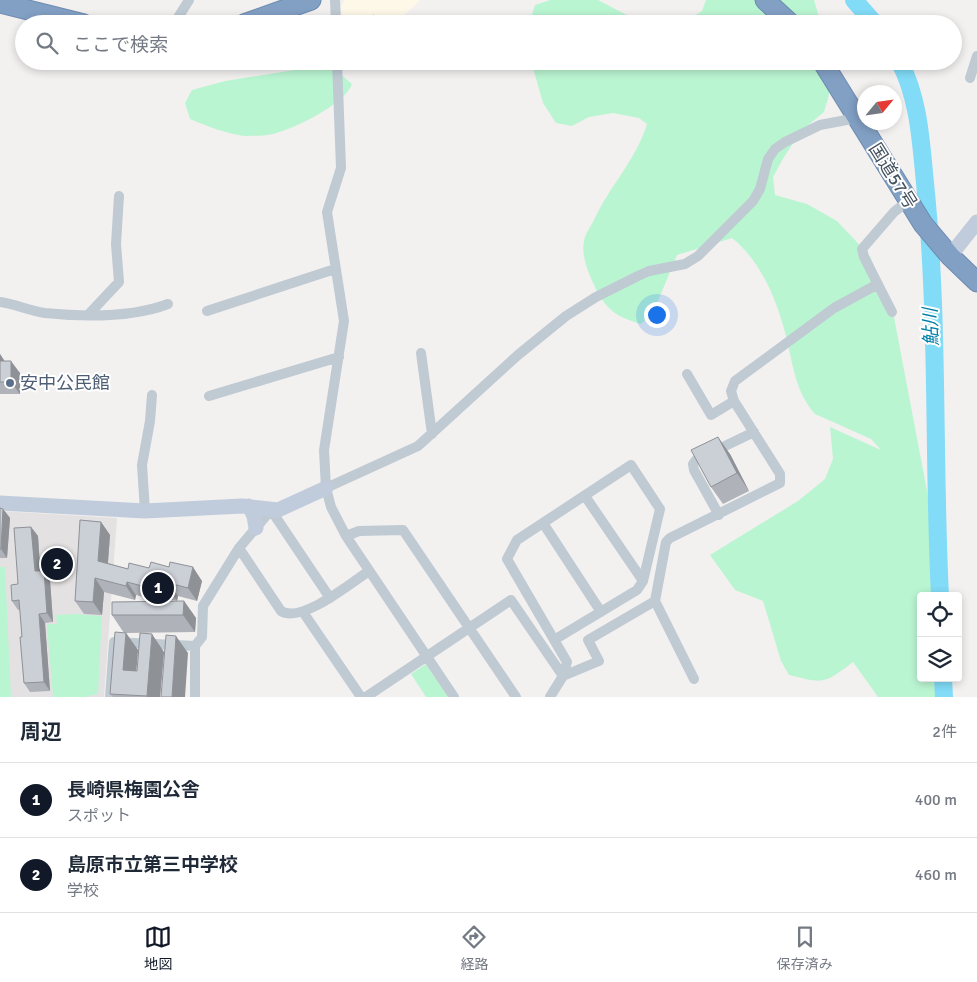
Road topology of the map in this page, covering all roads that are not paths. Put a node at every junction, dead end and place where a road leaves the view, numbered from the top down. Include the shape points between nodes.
1 (189, 0) edge
2 (311, 0) edge
3 (335, 0) edge
4 (766, 0) edge
5 (0, 3) edge
6 (48, 15) edge
7 (180, 15) edge
8 (269, 15) edge
9 (336, 15) edge
10 (782, 15) edge
11 (977, 56) edge
12 (337, 70) edge
13 (828, 70) edge
14 (970, 78) dead end
15 (857, 118) joint
16 (864, 130) edge
17 (119, 196) dead end
18 (908, 201) junction
19 (977, 222) edge
20 (950, 256) junction
21 (335, 269) junction
22 (977, 282) edge
23 (878, 284) junction
24 (0, 302) edge
25 (168, 304) dead end
26 (207, 310) dead end
27 (892, 312) dead end
28 (89, 314) junction
29 (421, 353) dead end
30 (339, 357) junction
31 (687, 374) dead end
32 (152, 395) dead end
33 (209, 396) dead end
34 (734, 401) junction
35 (754, 432) junction
36 (432, 434) junction
37 (326, 488) junction
38 (585, 496) junction
39 (0, 503) edge
40 (248, 506) junction
41 (271, 510) junction
42 (145, 511) junction
43 (719, 515) junction
44 (543, 523) junction
45 (256, 528) junction
46 (346, 536) junction
47 (239, 548) junction
48 (370, 572) junction
49 (643, 581) junction
50 (330, 598) junction
51 (655, 601) junction
52 (303, 612) junction
53 (601, 612) junction
54 (469, 628) junction
55 (554, 640) junction
56 (195, 646) junction
57 (426, 657) junction
58 (563, 676) junction
59 (694, 679) dead end
60 (110, 697) edge
61 (195, 697) edge
62 (361, 697) edge
63 (366, 697) edge
64 (454, 697) edge
65 (516, 697) edge
66 (550, 697) edge

1 - 7 street
2 - 8 highway
3 - 9 street
4 - 10 highway
5 - 6 highway
11 - 14 street
12 - 21 street via 341,168 327,212
13 - 15 highway, 国道57号
15 - 36 street via 820,125 785,142 768,159 754,201 709,248 685,264 638,276 566,316
16 - 18 highway, 国道57号
17 - 28 street via 116,244 119,282
18 - 20 highway, 国道57号
18 - 23 street via 862,249
19 - 20 street
20 - 22 highway, 国道57号
21 - 26 street
21 - 30 street via 344,321
23 - 27 street
23 - 34 street via 834,308 735,382 731,390
24 - 28 street via 43,313
25 - 28 street via 131,313
29 - 36 street
30 - 33 street
30 - 37 street via 325,435
31 - 34 street via 710,415
32 - 42 street via 142,465
34 - 35 street
35 - 43 street via 693,464
35 - 43 street via 780,474 780,483
36 - 37 street via 405,453
37 - 41 street via 283,509
37 - 46 street via 336,520
38 - 44 street
38 - 49 street
38 - 49 street via 631,465 660,509
39 - 42 street
40 - 41 street
40 - 42 street
40 - 45 street
41 - 45 street
41 - 50 street
43 - 51 street via 666,542
44 - 53 street
44 - 55 street via 517,540 507,559
45 - 47 street
46 - 48 street
46 - 54 street via 359,531 404,530
47 - 52 street via 281,612 292,616
47 - 56 street via 203,606 202,637
48 - 50 street
48 - 57 street
49 - 53 street via 637,590
50 - 52 street
51 - 58 street via 588,640 599,661
51 - 59 street
52 - 62 street
53 - 55 street
54 - 57 street
54 - 58 street via 511,600
54 - 65 street
55 - 58 street via 567,662
56 - 60 street via 114,642
56 - 61 street
57 - 63 street
57 - 64 street
58 - 66 street

